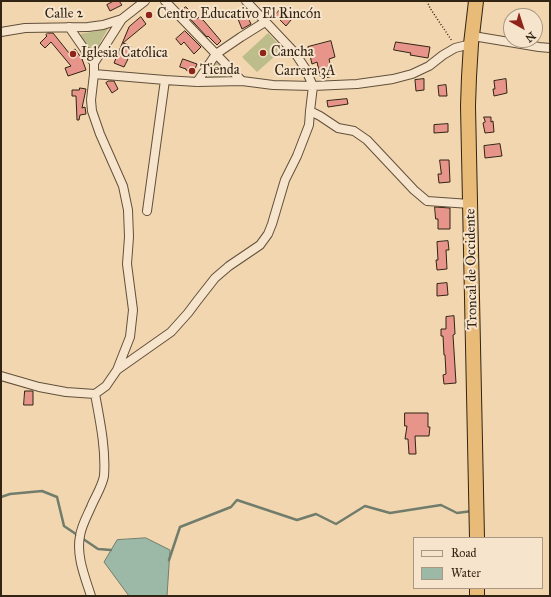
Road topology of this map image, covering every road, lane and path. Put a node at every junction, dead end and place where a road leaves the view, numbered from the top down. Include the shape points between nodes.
1 (145, 1) edge
2 (165, 1) edge
3 (246, 1) edge
4 (427, 1) edge
5 (476, 1) edge
6 (122, 19) junction
7 (265, 22) junction
8 (69, 27) junction
9 (1, 32) edge
10 (472, 40) junction
11 (455, 48) junction
12 (550, 48) edge
13 (216, 54) junction
14 (94, 63) junction
15 (94, 74) junction
16 (165, 80) junction
17 (197, 82) junction
18 (242, 82) junction
19 (313, 86) junction
20 (310, 111) junction
21 (470, 204) junction
22 (147, 211) dead end
23 (117, 370) junction
24 (1, 376) edge
25 (95, 394) junction
26 (477, 537) edge
27 (91, 596) edge

1 - 6 street, Calle 2
2 - 13 street
3 - 7 street
4 - 11 path via 452,39
5 - 10 highway, Troncal de Occidente
6 - 8 street, Calle 2 via 103,26
6 - 14 street
7 - 13 street
7 - 19 street via 295,53
8 - 9 street, Calle 2 via 25,28
8 - 14 street
10 - 11 street, Carrera 3A
10 - 12 street
10 - 21 highway, Troncal de Occidente via 468,106
11 - 19 street, Carrera 3A via 412,74 357,84
13 - 17 street
13 - 18 street
14 - 15 street
15 - 16 street, Carrera 3A
15 - 23 street via 92,111 123,186 128,210 127,264 133,310 130,338
16 - 17 street, Carrera 3A
16 - 22 street
17 - 18 street, Carrera 3A
18 - 19 street, Carrera 3A
19 - 20 street
20 - 21 street via 338,128 354,131 367,140 427,201
20 - 23 street via 309,125 285,180 268,234 260,245 215,278 171,332
21 - 26 highway, Troncal de Occidente
23 - 25 street via 106,386
24 - 25 street via 39,387
25 - 27 street via 104,446 104,477 80,535 79,549

